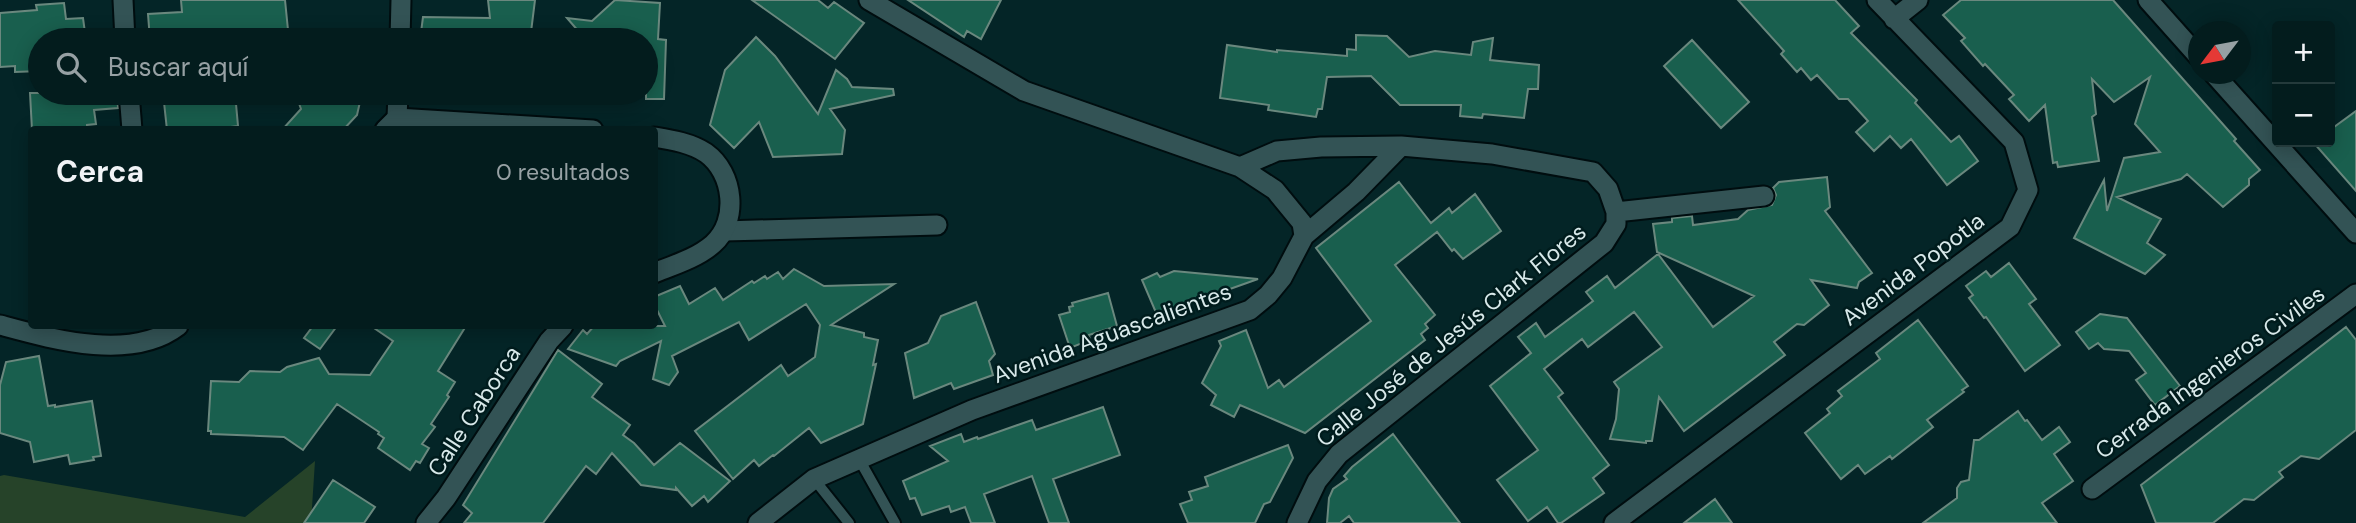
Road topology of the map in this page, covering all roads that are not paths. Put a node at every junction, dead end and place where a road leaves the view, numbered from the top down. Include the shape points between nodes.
1 (122, 0) edge
2 (401, 0) edge
3 (869, 0) edge
4 (1877, 0) edge
5 (1918, 0) edge
6 (2148, 0) edge
7 (1894, 19) junction
8 (124, 28) edge
9 (400, 28) edge
10 (2188, 44) edge
11 (2223, 84) edge
12 (130, 105) edge
13 (395, 105) edge
14 (391, 124) edge
15 (132, 126) edge
16 (458, 126) edge
17 (658, 138) edge
18 (1401, 146) junction
19 (1240, 167) junction
20 (1764, 195) dead end
21 (1616, 212) junction
22 (937, 225) dead end
23 (723, 231) junction
24 (2356, 233) edge
25 (1304, 236) junction
26 (658, 271) edge
27 (2356, 294) edge
28 (0, 325) edge
29 (559, 329) edge
30 (147, 332) edge
31 (859, 459) junction
32 (814, 479) junction
33 (2092, 489) dead end
34 (426, 523) edge
35 (758, 523) edge
36 (849, 523) edge
37 (895, 523) edge
38 (1297, 523) edge
39 (1614, 523) edge

1 - 8 street
2 - 9 street
3 - 19 street via 1024,92
4 - 7 street, Avenida Popotla
5 - 7 street
6 - 10 street
7 - 39 street, Avenida Popotla via 2014,142 2028,190 2010,227
11 - 24 street
12 - 15 street
13 - 14 street
14 - 16 street
17 - 23 street via 706,154 722,171 729,193 729,221
18 - 19 street via 1277,151
18 - 21 street via 1593,172 1608,188
18 - 25 street
19 - 25 street via 1275,190 1302,223
20 - 21 street
21 - 38 street, Calle José de Jesús Clark Flores via 1616,223 1604,243 1339,454 1317,481
22 - 23 street
23 - 26 street via 713,244
25 - 31 street, Avenida Aguascalientes via 1282,278 1250,310 972,410
27 - 33 street, Cerrada Ingenieros Civiles
28 - 30 street via 59,341 119,346
29 - 34 street, Calle Caborca
31 - 32 street, Avenida Aguascalientes
31 - 37 lane
32 - 35 street, Avenida Aguascalientes
32 - 36 lane

